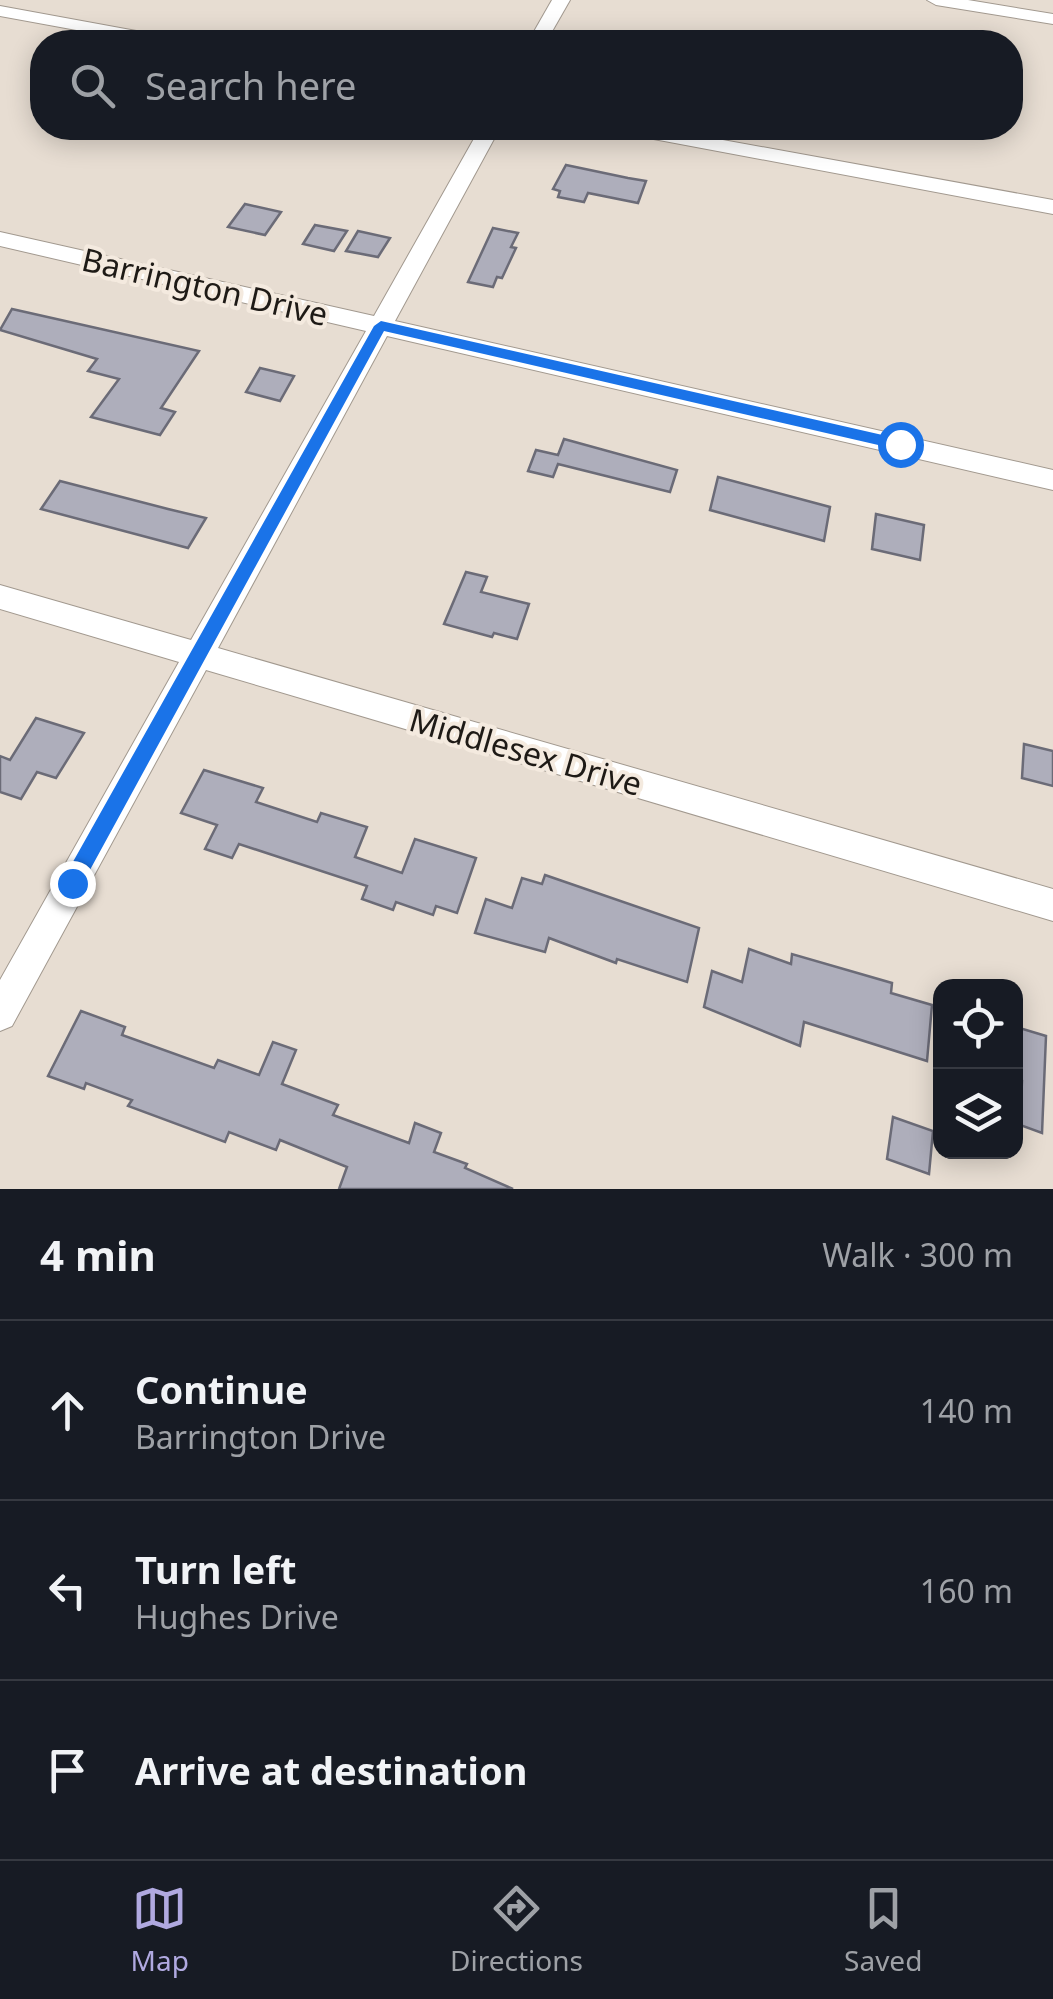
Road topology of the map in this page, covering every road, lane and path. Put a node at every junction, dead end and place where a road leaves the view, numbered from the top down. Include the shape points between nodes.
1 (561, 0) edge
2 (936, 0) edge
3 (0, 11) edge
4 (1053, 18) edge
5 (104, 30) edge
6 (545, 30) edge
7 (483, 140) edge
8 (691, 140) edge
9 (1053, 208) edge
10 (0, 240) edge
11 (381, 326) junction
12 (1053, 480) edge
13 (0, 597) edge
14 (198, 656) junction
15 (1053, 905) edge
16 (0, 1014) edge

1 - 6 street
2 - 4 street
3 - 5 street
7 - 11 street
8 - 9 street
10 - 11 street, Barrington Drive
11 - 12 street, Barrington Drive
11 - 14 street
13 - 14 street, Middlesex Drive
14 - 15 street, Middlesex Drive
14 - 16 street

